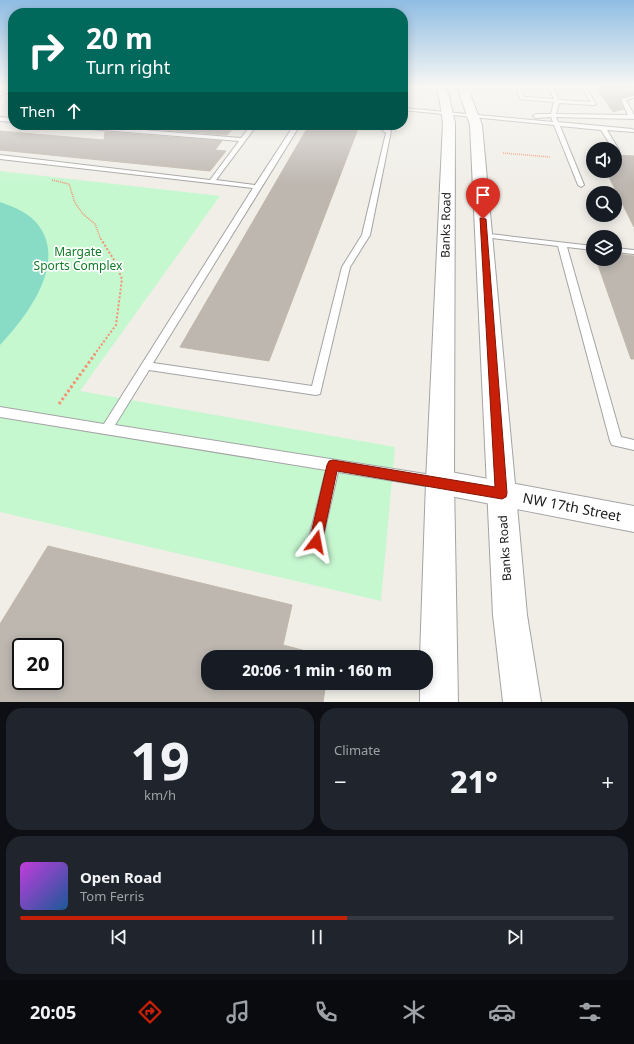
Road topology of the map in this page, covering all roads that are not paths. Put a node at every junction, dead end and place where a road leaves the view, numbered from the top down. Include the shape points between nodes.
1 (448, 119) edge
2 (475, 119) edge
3 (502, 119) edge
4 (554, 119) edge
5 (556, 124) junction
6 (602, 128) junction
7 (124, 130) edge
8 (250, 130) edge
9 (294, 130) edge
10 (386, 130) edge
11 (632, 131) dead end
12 (243, 140) junction
13 (611, 142) edge
14 (0, 157) edge
15 (212, 181) junction
16 (581, 185) dead end
17 (257, 187) junction
18 (484, 235) junction
19 (562, 245) junction
20 (586, 247) edge
21 (622, 251) edge
22 (634, 252) edge
23 (145, 366) junction
24 (0, 412) edge
25 (107, 429) junction
26 (634, 445) edge
27 (333, 465) junction
28 (440, 482) junction
29 (502, 493) junction
30 (634, 519) edge
31 (316, 542) dead end
32 (439, 702) edge
33 (522, 702) edge

1 - 28 street, Banks Road
2 - 18 street, Banks Road
3 - 5 lane
4 - 5 lane
5 - 6 lane
5 - 16 lane
6 - 11 lane
6 - 13 lane
7 - 12 lane
8 - 12 lane
9 - 17 lane
10 - 23 lane via 389,132 366,235 346,267 316,391
12 - 15 lane
14 - 15 lane
15 - 17 lane
17 - 23 lane
18 - 19 lane
18 - 29 street, Banks Road
19 - 20 lane
19 - 26 lane via 616,441
21 - 22 lane
23 - 25 lane
24 - 25 lane
25 - 27 lane
27 - 28 lane
27 - 31 lane
28 - 29 street, NW 17th Street
28 - 32 street, Banks Road
29 - 30 street, NW 17th Street
29 - 33 street, Banks Road via 510,615

